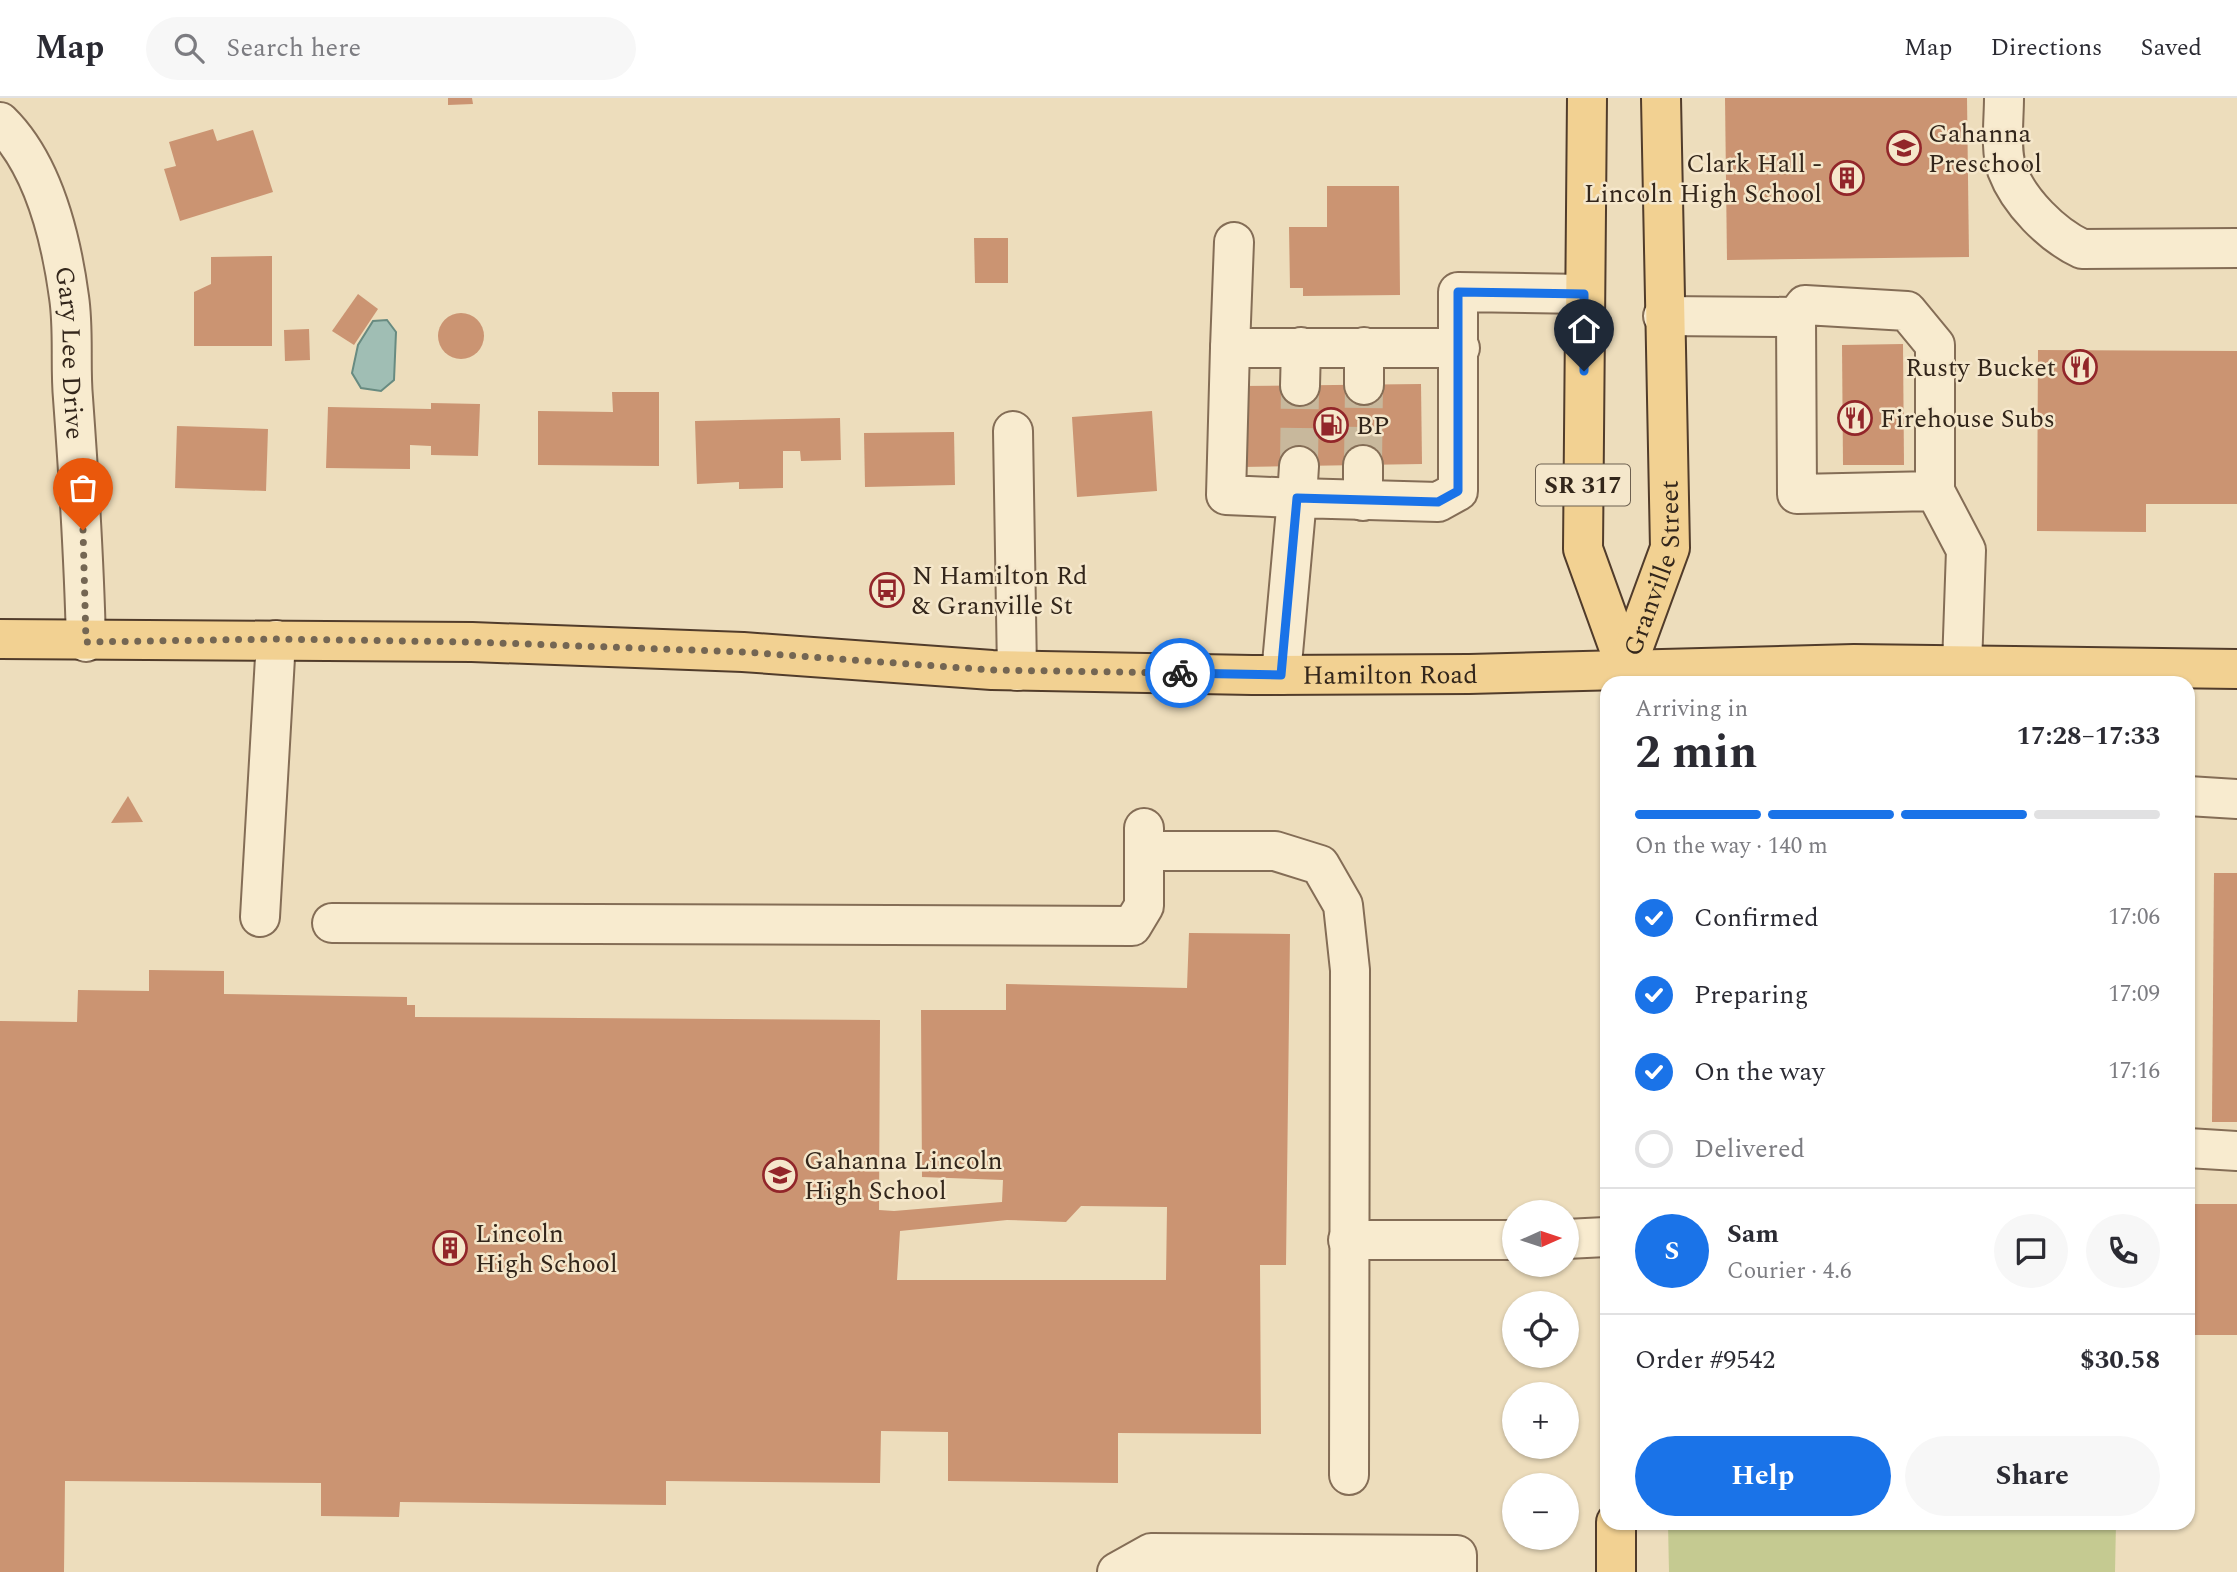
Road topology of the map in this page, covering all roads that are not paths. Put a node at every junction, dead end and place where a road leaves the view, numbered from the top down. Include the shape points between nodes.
1 (1587, 98) edge
2 (1661, 98) edge
3 (2004, 98) edge
4 (0, 122) edge
5 (1234, 242) dead end
6 (2237, 248) edge
7 (1584, 294) junction
8 (1663, 316) junction
9 (1796, 317) junction
10 (1301, 347) junction
11 (1364, 347) junction
12 (1230, 348) junction
13 (1460, 348) junction
14 (1364, 385) tunnel mouth
15 (1300, 386) tunnel mouth
16 (1013, 431) dead end
17 (1298, 482) junction
18 (1935, 491) junction
19 (0, 639) edge
20 (276, 639) junction
21 (86, 642) junction
22 (1962, 666) junction
23 (2237, 669) edge
24 (1017, 671) junction
25 (1281, 675) junction
26 (1626, 675) edge
27 (2166, 675) edge
28 (2195, 796) edge
29 (2237, 799) edge
30 (260, 917) dead end
31 (332, 923) dead end
32 (2195, 1148) edge
33 (2237, 1151) edge
34 (1600, 1237) edge
35 (1579, 1238) edge
36 (1348, 1240) junction
37 (1502, 1240) edge
38 (1349, 1475) dead end
39 (1616, 1530) edge
40 (1117, 1572) edge
41 (1458, 1572) edge
42 (1616, 1572) edge

1 - 7 main road, Granville Street / SR 317
2 - 8 main road, Granville Street / SR 317
3 - 6 street via 2007,169 2024,200 2071,244 2082,249
4 - 21 street, Gary Lee Drive via 40,180 70,298
5 - 12 street
7 - 13 street via 1458,292
7 - 26 main road, Granville Street / SR 317 via 1583,549
8 - 9 street
8 - 26 main road, Granville Street / SR 317 via 1670,548
9 - 18 street via 1805,305 1907,311 1935,345
9 - 18 street via 1797,494
10 - 11 street
10 - 12 street
10 - 15 street
11 - 13 street
11 - 14 street
12 - 17 street via 1226,495
13 - 17 street via 1458,491 1438,502 1363,483
16 - 24 street
17 - 25 street
18 - 22 street via 1966,550
19 - 21 main road, Hamilton Road
20 - 21 main road, Hamilton Road
20 - 24 main road, Hamilton Road via 743,652
20 - 30 street
22 - 26 main road, Hamilton Road
22 - 27 main road, Hamilton Road
23 - 27 main road, Hamilton Road
24 - 25 main road, Hamilton Road
25 - 26 main road, Hamilton Road
28 - 29 street
31 - 36 street via 1132,926 1144,906 1144,839 1275,851 1320,865 1343,905 1350,970
32 - 33 street
34 - 35 street
36 - 37 street
36 - 38 street
39 - 42 main road
40 - 41 street via 1151,1553 1457,1555

